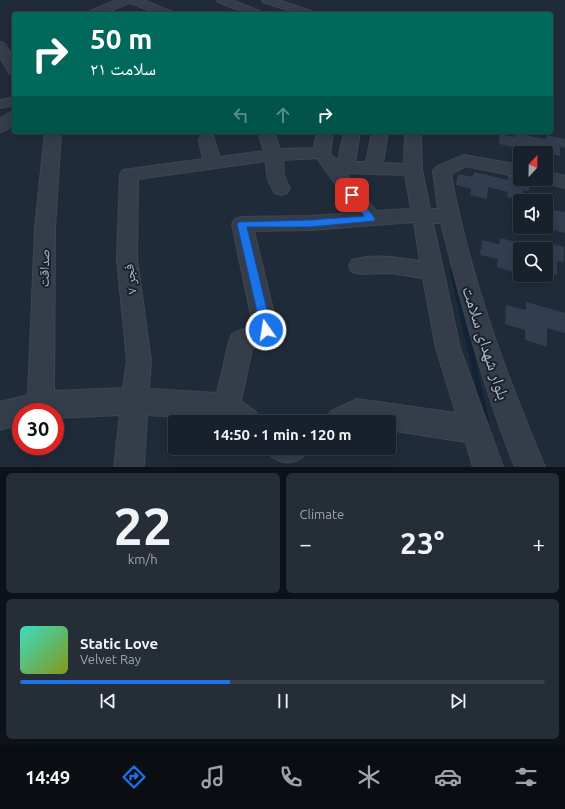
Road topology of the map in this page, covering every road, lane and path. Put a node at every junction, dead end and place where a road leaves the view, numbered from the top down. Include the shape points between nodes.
1 (126, 0) edge
2 (133, 0) edge
3 (222, 0) edge
4 (267, 0) edge
5 (100, 12) edge
6 (164, 12) edge
7 (253, 12) edge
8 (304, 12) edge
9 (12, 42) edge
10 (0, 46) edge
11 (12, 67) edge
12 (12, 74) edge
13 (0, 77) edge
14 (12, 101) edge
15 (0, 104) edge
16 (53, 134) edge
17 (267, 134) edge
18 (325, 134) edge
19 (351, 134) edge
20 (380, 134) edge
21 (413, 135) dead end
22 (207, 140) dead end
23 (274, 155) junction
24 (332, 162) junction
25 (213, 164) junction
26 (374, 168) junction
27 (414, 170) junction
28 (513, 170) edge
29 (553, 179) edge
30 (565, 182) edge
31 (281, 189) dead end
32 (436, 216) junction
33 (371, 219) junction
34 (360, 266) dead end
35 (434, 272) junction
36 (136, 401) junction
37 (41, 403) edge
38 (64, 404) edge
39 (12, 413) edge
40 (236, 415) edge
41 (352, 415) edge
42 (377, 415) edge
43 (0, 416) edge
44 (396, 418) edge
45 (476, 430) junction
46 (129, 467) edge
47 (488, 467) edge
48 (530, 467) edge

1 - 5 street
2 - 6 street
3 - 7 street
4 - 8 street
9 - 10 street
10 - 11 street
12 - 13 street
14 - 15 street
16 - 37 street, صداقت via 45,228
17 - 23 street
18 - 24 street
19 - 24 street
20 - 26 street
21 - 27 street
22 - 25 street
23 - 24 street
23 - 25 street
23 - 31 street via 275,176
24 - 26 street
24 - 33 street
25 - 36 street, فجر ۷ via 129,174 127,259 140,361
26 - 27 street
27 - 32 street
28 - 32 street via 464,160 442,171
29 - 30 street
32 - 33 street
32 - 35 street, بلوار شهدای سلامت
32 - 48 street, بلوار شهدای سلامت
33 - 40 street via 242,224 266,330 241,342
34 - 35 street via 390,265
35 - 45 street, بلوار شهدای سلامت via 448,348
36 - 38 street
36 - 40 street
36 - 46 street
39 - 43 street
41 - 42 street via 357,412
44 - 45 street
45 - 47 street, بلوار شهدای سلامت

